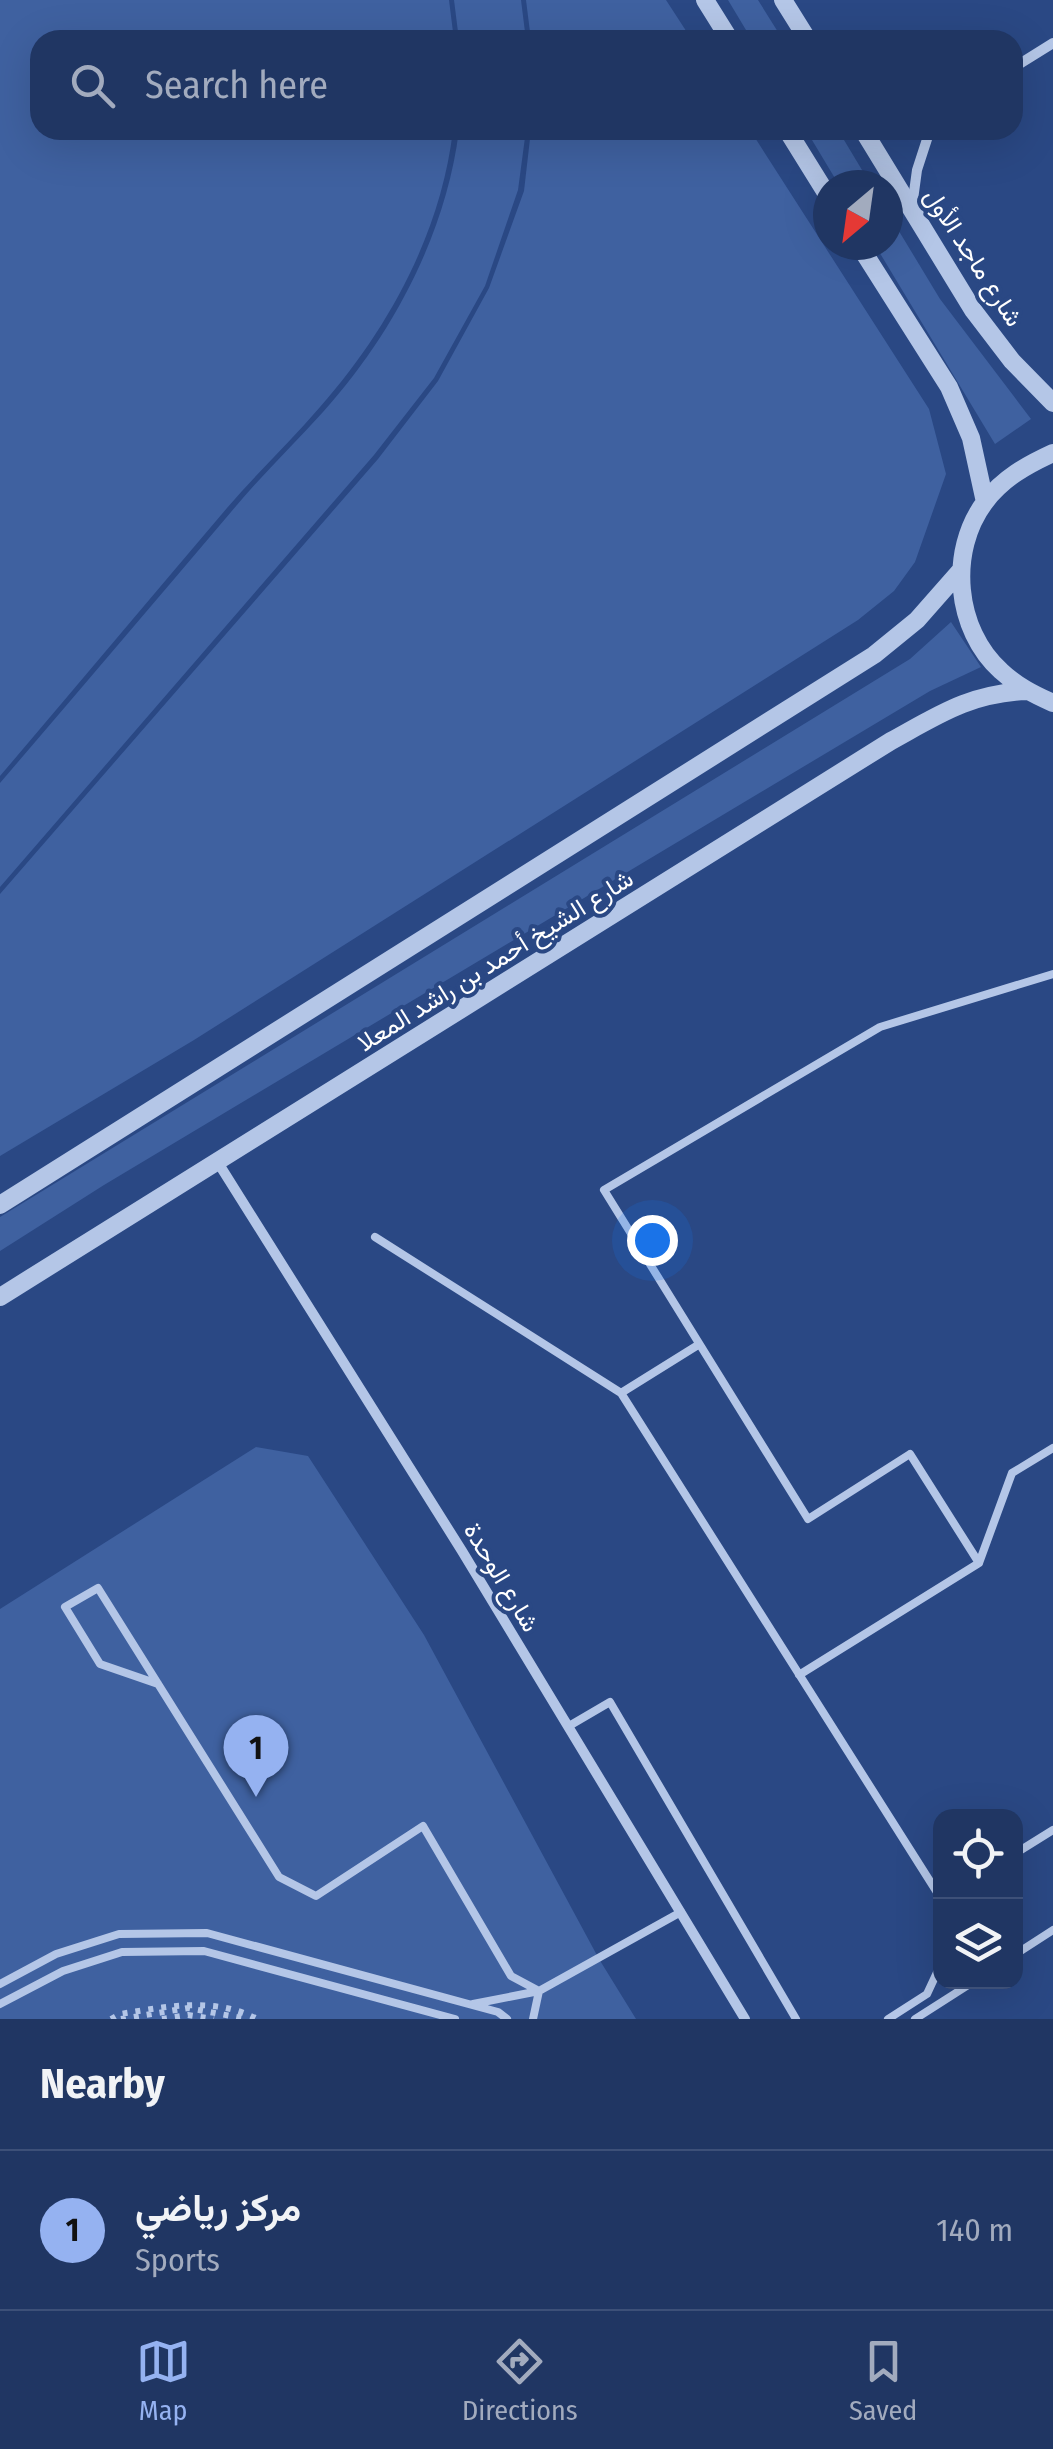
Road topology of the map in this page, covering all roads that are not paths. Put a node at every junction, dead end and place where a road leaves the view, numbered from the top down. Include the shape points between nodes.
1 (704, 0) edge
2 (783, 0) edge
3 (724, 30) edge
4 (802, 30) edge
5 (1053, 43) edge
6 (1023, 62) edge
7 (792, 140) edge
8 (870, 140) edge
9 (927, 140) edge
10 (813, 172) edge
11 (912, 208) junction
12 (868, 260) edge
13 (1053, 403) edge
14 (1053, 453) edge
15 (985, 502) junction
16 (961, 570) junction
17 (1026, 691) junction
18 (1053, 703) edge
19 (1053, 974) edge
20 (217, 1162) junction
21 (0, 1205) edge
22 (375, 1237) dead end
23 (0, 1297) edge
24 (698, 1345) junction
25 (620, 1393) junction
26 (1053, 1448) edge
27 (979, 1562) junction
28 (800, 1675) junction
29 (158, 1684) junction
30 (569, 1726) junction
31 (1053, 1830) edge
32 (1023, 1849) edge
33 (933, 1886) edge
34 (682, 1912) junction
35 (1053, 1930) edge
36 (1023, 1949) edge
37 (933, 1981) edge
38 (0, 1984) edge
39 (962, 1989) edge
40 (538, 1991) junction
41 (0, 2004) edge
42 (469, 2004) junction
43 (455, 2019) edge
44 (506, 2019) edge
45 (533, 2019) edge
46 (745, 2019) edge
47 (796, 2019) edge
48 (888, 2019) edge
49 (915, 2019) edge

1 - 3 street
2 - 4 street
5 - 6 street
7 - 10 street
8 - 11 street, شارع ماجد الأول
9 - 11 street
11 - 13 street, شارع ماجد الأول via 972,310
12 - 15 street via 948,386 971,438
14 - 15 street via 1016,470
15 - 16 street via 968,534
16 - 17 street via 976,640
16 - 21 street via 917,620 874,655
17 - 18 street
17 - 20 street, شارع الشيخ أحمد بن راشد المعلا via 990,693 892,741
19 - 24 lane via 880,1027 604,1190
20 - 23 street, شارع الشيخ أحمد بن راشد المعلا
20 - 30 street, شارع الوحدة
22 - 25 lane
24 - 25 lane
24 - 27 lane via 808,1519 910,1454
25 - 28 lane
26 - 27 lane via 1012,1473
27 - 28 lane
28 - 33 lane
29 - 29 lane via 100,1664 65,1607 98,1588
29 - 40 lane via 279,1876 316,1896 423,1826 510,1976
30 - 34 street, شارع الوحدة
30 - 47 lane via 610,1702
31 - 32 lane
34 - 40 lane
34 - 46 street, شارع الوحدة
35 - 36 lane
37 - 48 lane via 927,1994
38 - 42 lane via 56,1954 119,1934 207,1933
39 - 49 lane
40 - 42 lane
40 - 45 lane
41 - 43 lane via 63,1970 122,1952 204,1950
42 - 44 lane

